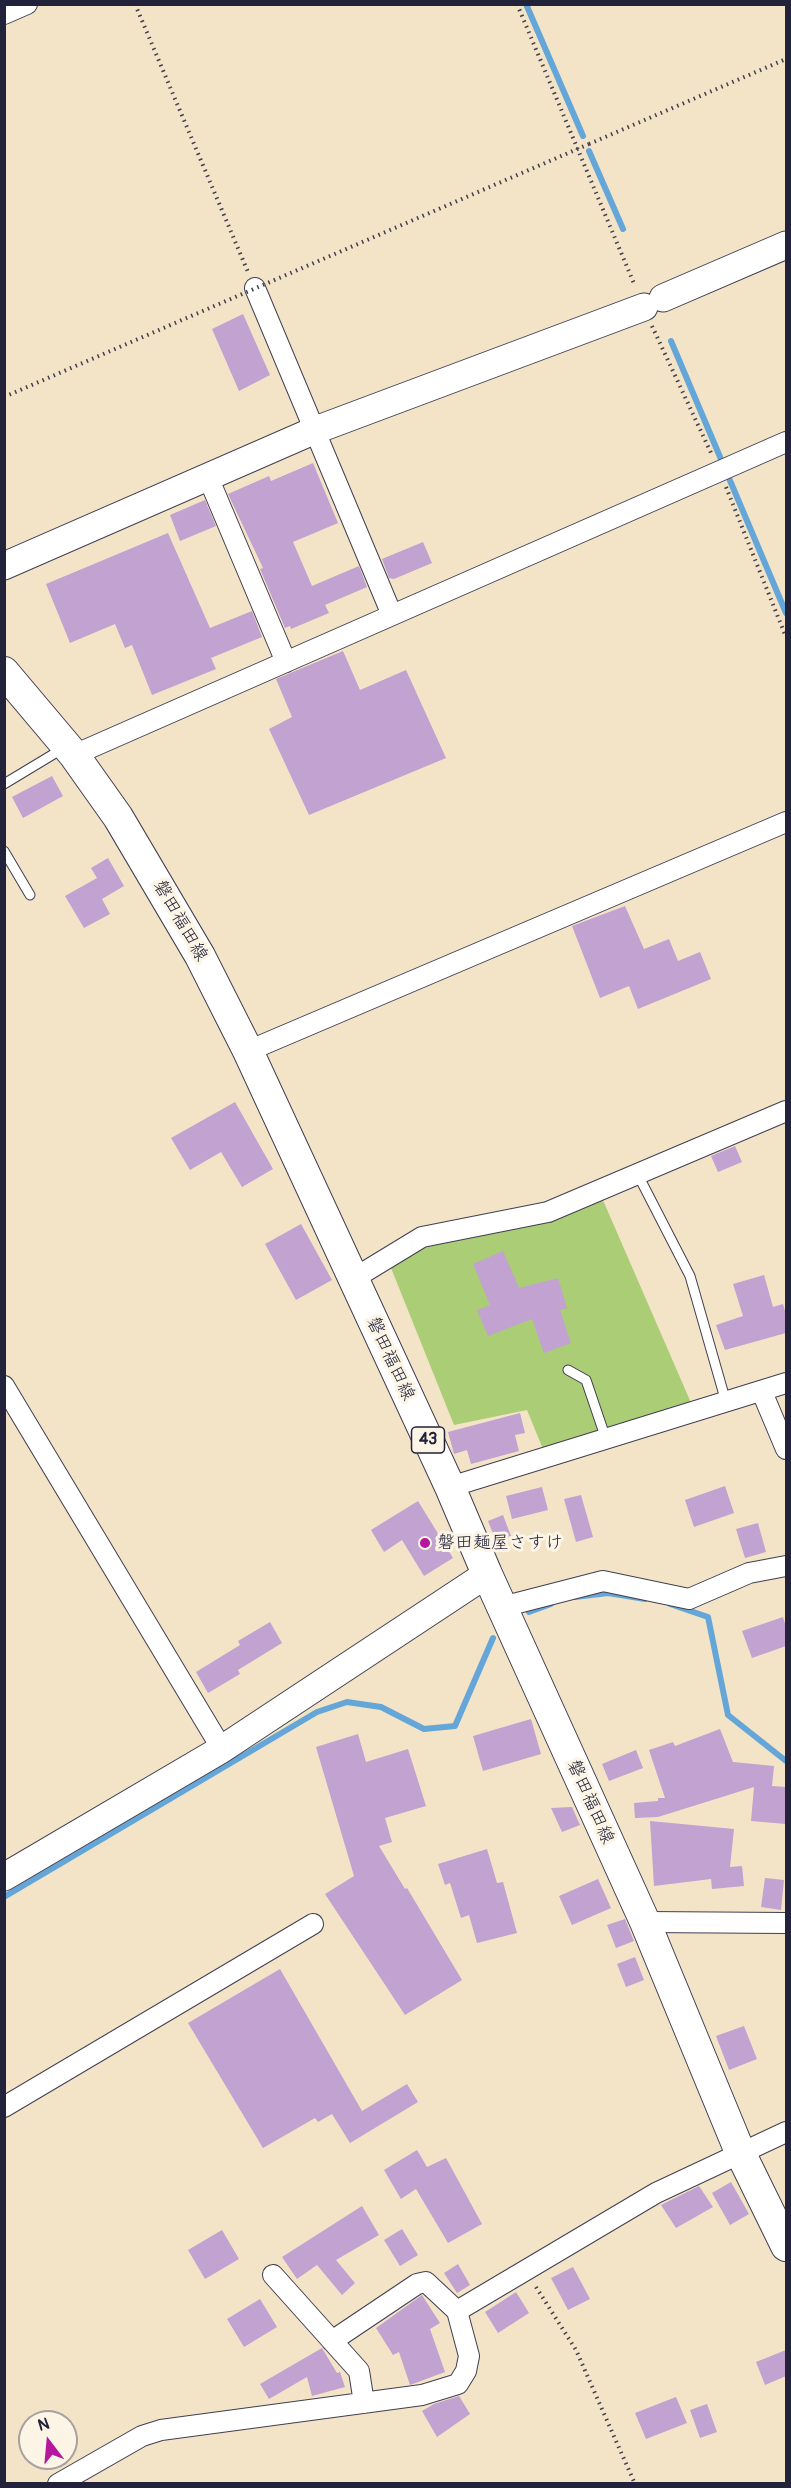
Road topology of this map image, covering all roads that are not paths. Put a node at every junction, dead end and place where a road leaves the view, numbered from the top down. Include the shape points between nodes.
1 (27, 4) edge
2 (4, 14) edge
3 (786, 245) edge
4 (255, 288) road end
5 (313, 431) junction
6 (786, 442) edge
7 (208, 477) junction
8 (4, 566) edge
9 (392, 615) junction
10 (286, 662) junction
11 (4, 672) edge
12 (70, 751) junction
13 (4, 784) edge
14 (786, 822) edge
15 (4, 851) edge
16 (30, 896) dead end
17 (248, 1051) junction
18 (786, 1111) edge
19 (638, 1175) junction
20 (353, 1279) junction
21 (568, 1370) dead end
22 (786, 1383) edge
23 (4, 1386) edge
24 (762, 1392) junction
25 (726, 1402) junction
26 (606, 1439) junction
27 (786, 1449) edge
28 (450, 1487) junction
29 (786, 1566) edge
30 (487, 1575) junction
31 (502, 1607) junction
32 (222, 1749) junction
33 (4, 1877) edge
34 (645, 1922) junction
35 (786, 1923) edge
36 (313, 1924) dead end
37 (4, 2108) edge
38 (786, 2132) edge
39 (740, 2152) junction
40 (786, 2246) edge
41 (273, 2275) dead end
42 (457, 2311) junction
43 (332, 2341) junction
44 (364, 2403) junction
45 (58, 2484) edge

1 - 2 street
3 - 5 street via 653,303
4 - 5 street
5 - 7 street
5 - 9 street
6 - 9 street
7 - 8 street
7 - 10 street
9 - 10 street
10 - 12 street
11 - 12 main road, 磐田福田線 / 43
12 - 13 lane
12 - 17 main road, 磐田福田線 / 43 via 118,817 162,889
14 - 17 street
15 - 16 lane
17 - 20 main road, 磐田福田線 / 43
18 - 19 street
19 - 20 street via 548,1212 422,1237
19 - 25 lane via 690,1276
20 - 28 main road, 磐田福田線 / 43
21 - 26 lane via 586,1380
22 - 24 street
23 - 32 street
24 - 25 street
24 - 27 street
25 - 26 street
26 - 28 street
28 - 30 main road, 磐田福田線 / 43
29 - 31 street via 750,1573 689,1599 603,1581
30 - 31 main road, 磐田福田線 / 43
30 - 32 street
31 - 34 main road, 磐田福田線 / 43
32 - 33 street
34 - 35 street
34 - 39 main road, 磐田福田線 / 43
36 - 37 street
38 - 39 street
39 - 40 main road, 磐田福田線 / 43
39 - 42 street via 656,2193
41 - 43 street
42 - 43 street via 426,2282 417,2284
42 - 44 street via 469,2356 458,2384 422,2395
43 - 44 street via 358,2371
44 - 45 street via 161,2430 142,2436

